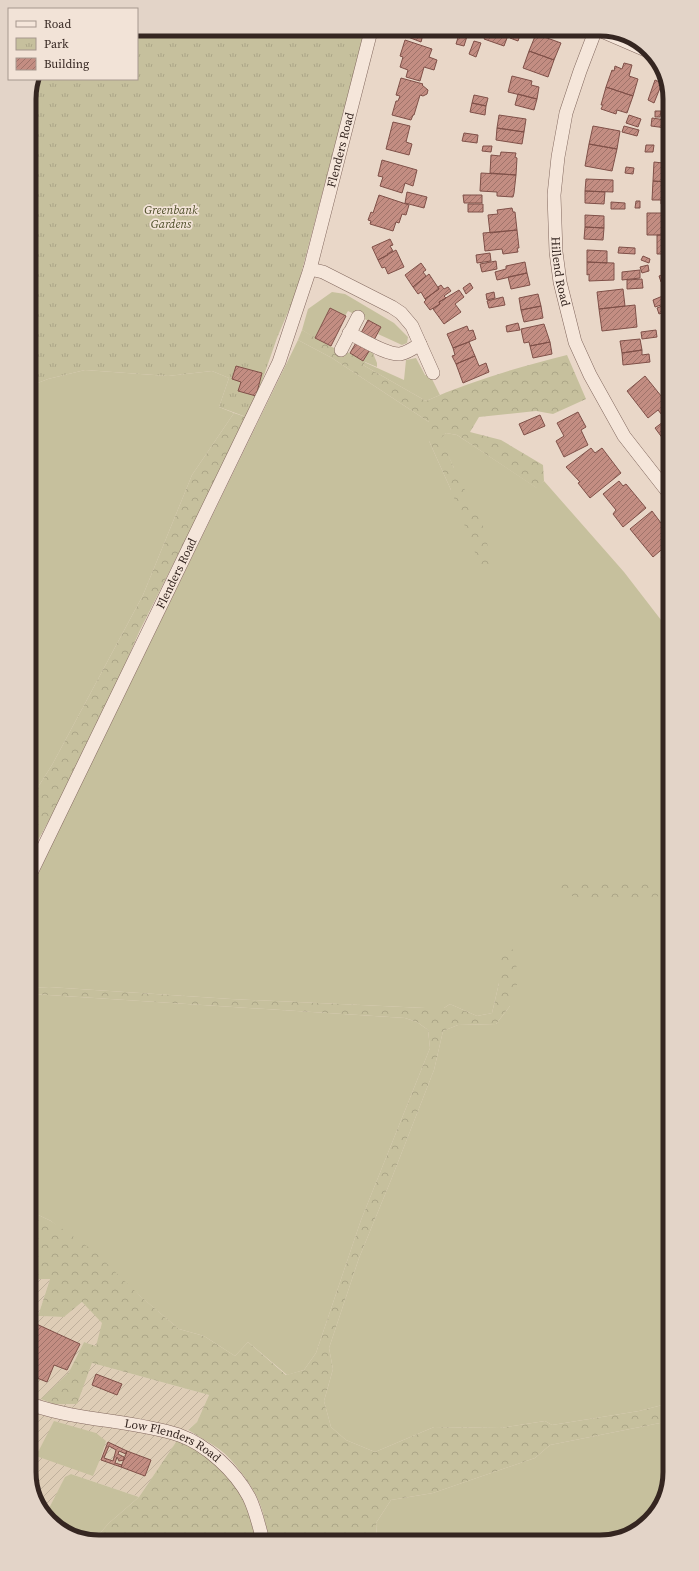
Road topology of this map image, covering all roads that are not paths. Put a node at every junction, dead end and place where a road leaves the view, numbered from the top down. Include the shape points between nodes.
1 (370, 36) edge
2 (593, 36) edge
3 (310, 269) junction
4 (358, 317) dead end
5 (350, 333) junction
6 (420, 344) junction
7 (341, 350) dead end
8 (434, 373) dead end
9 (663, 486) edge
10 (36, 863) edge
11 (36, 1406) edge
12 (262, 1535) edge

1 - 3 street, Flenders Road
2 - 9 street, Hillend Road via 568,106 558,157 554,195 560,282 575,342 590,375 624,436
3 - 6 street via 324,272 401,313 412,326
3 - 10 street, Flenders Road via 279,362 265,394
4 - 5 street
5 - 6 street via 387,352 398,354 408,352
5 - 7 street
6 - 8 street
11 - 12 street, Low Flenders Road via 155,1429 180,1436 204,1448 226,1467 248,1496

